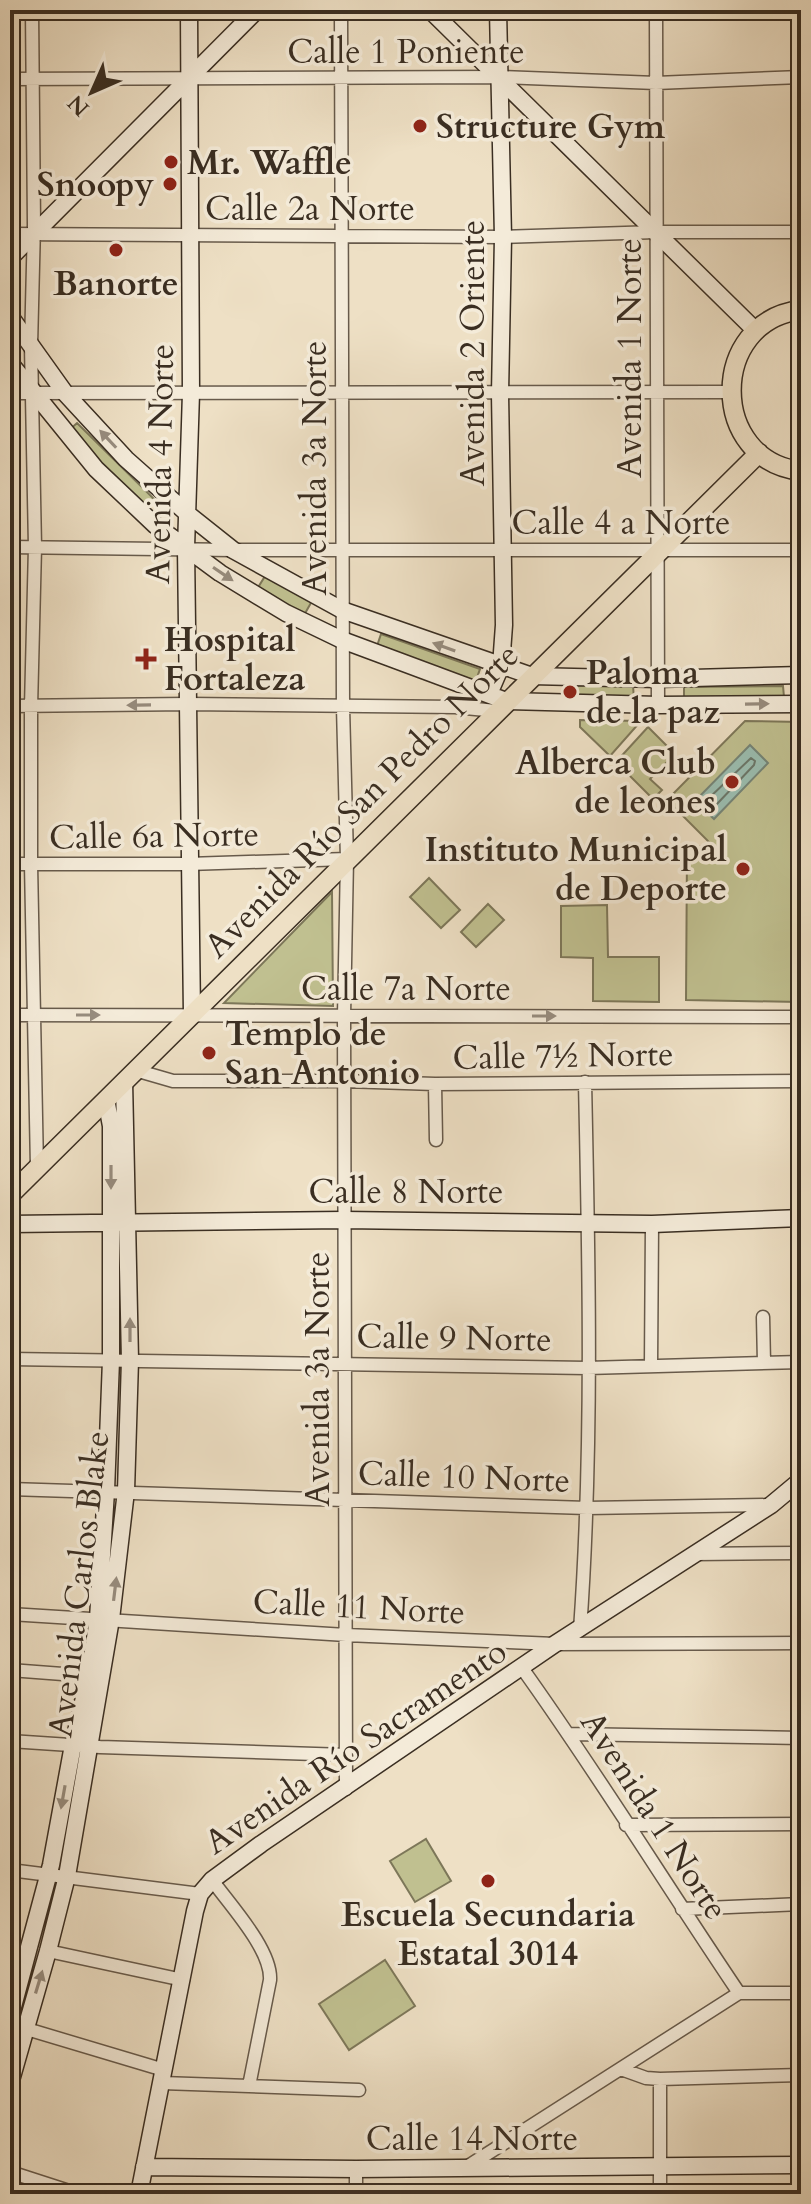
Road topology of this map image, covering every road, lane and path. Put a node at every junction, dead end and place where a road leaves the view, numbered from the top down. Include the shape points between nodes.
1 (32, 10) edge
2 (189, 10) edge
3 (257, 10) edge
4 (341, 10) edge
5 (430, 10) edge
6 (498, 10) edge
7 (656, 10) edge
8 (499, 77) junction
9 (801, 77) edge
10 (10, 79) edge
11 (188, 79) junction
12 (341, 79) junction
13 (32, 80) junction
14 (656, 83) junction
15 (656, 232) junction
16 (801, 232) edge
17 (10, 234) edge
18 (34, 234) junction
19 (191, 236) junction
20 (341, 236) junction
21 (503, 237) junction
22 (10, 258) edge
23 (801, 310) edge
24 (10, 316) edge
25 (756, 331) junction
26 (31, 346) junction
27 (10, 363) edge
28 (656, 392) junction
29 (730, 392) junction
30 (10, 393) edge
31 (33, 393) junction
32 (65, 393) junction
33 (191, 393) junction
34 (342, 394) junction
35 (500, 394) junction
36 (759, 453) junction
37 (801, 471) edge
38 (189, 515) junction
39 (10, 547) edge
40 (35, 547) junction
41 (186, 548) junction
42 (233, 550) junction
43 (342, 550) junction
44 (503, 550) junction
45 (801, 550) edge
46 (658, 551) junction
47 (342, 610) junction
48 (342, 640) junction
49 (501, 666) junction
50 (801, 675) edge
51 (532, 676) junction
52 (657, 679) junction
53 (497, 702) junction
54 (188, 704) junction
55 (801, 704) edge
56 (658, 705) junction
57 (10, 706) edge
58 (31, 707) junction
59 (343, 707) junction
60 (347, 859) junction
61 (10, 864) edge
62 (31, 864) junction
63 (188, 864) junction
64 (192, 1014) junction
65 (10, 1015) edge
66 (36, 1015) junction
67 (344, 1016) junction
68 (801, 1017) edge
69 (130, 1076) junction
70 (344, 1081) junction
71 (801, 1081) edge
72 (585, 1082) junction
73 (435, 1084) junction
74 (106, 1099) junction
75 (436, 1140) dead end
76 (24, 1176) edge
77 (10, 1195) edge
78 (801, 1218) edge
79 (344, 1220) junction
80 (111, 1223) junction
81 (129, 1223) junction
82 (588, 1223) junction
83 (10, 1224) edge
84 (652, 1224) junction
85 (763, 1317) dead end
86 (10, 1359) edge
87 (111, 1360) junction
88 (130, 1360) junction
89 (345, 1362) junction
90 (801, 1362) edge
91 (764, 1363) junction
92 (651, 1366) junction
93 (587, 1368) junction
94 (801, 1480) edge
95 (10, 1489) edge
96 (106, 1491) junction
97 (126, 1491) junction
98 (345, 1499) junction
99 (771, 1505) junction
100 (587, 1508) junction
101 (801, 1553) edge
102 (695, 1554) junction
103 (10, 1614) edge
104 (104, 1619) junction
105 (580, 1630) junction
106 (346, 1635) junction
107 (801, 1643) edge
108 (555, 1644) junction
109 (522, 1668) junction
110 (10, 1670) edge
111 (89, 1676) junction
112 (570, 1734) junction
113 (801, 1738) edge
114 (10, 1741) edge
115 (73, 1745) junction
116 (90, 1746) junction
117 (346, 1755) junction
118 (346, 1789) junction
119 (801, 1824) edge
120 (626, 1825) junction
121 (10, 1870) edge
122 (49, 1874) junction
123 (67, 1876) junction
124 (212, 1880) junction
125 (200, 1894) junction
126 (801, 1904) edge
127 (682, 1909) junction
128 (48, 1951) junction
129 (183, 1980) junction
130 (739, 1993) junction
131 (801, 1993) edge
132 (10, 2018) edge
133 (18, 2027) edge
134 (621, 2069) junction
135 (801, 2075) edge
136 (163, 2077) junction
137 (660, 2079) junction
138 (10, 2084) edge
139 (249, 2086) junction
140 (359, 2090) dead end
141 (801, 2165) edge
142 (661, 2166) junction
143 (144, 2167) junction
144 (464, 2168) junction
145 (356, 2169) junction
146 (10, 2172) edge
147 (78, 2194) edge
148 (139, 2194) edge
149 (356, 2194) edge
150 (660, 2194) edge

1 - 13 street
2 - 11 street, Avenida 4 Norte
3 - 11 street
4 - 12 street, Avenida 3a Norte
5 - 8 street
6 - 8 street, Avenida 2 Oriente
7 - 14 street, Avenida 1 Norte
8 - 12 street, Calle 1 Poniente
8 - 14 street, Calle 1 Poniente
8 - 15 street
8 - 21 street, Avenida 2 Oriente
9 - 14 street, Calle 1 Poniente
10 - 13 street, Calle 1 Poniente
11 - 12 street, Calle 1 Poniente
11 - 13 street, Calle 1 Poniente
11 - 18 street
11 - 19 street, Avenida 4 Norte
12 - 20 street, Avenida 3a Norte
13 - 18 street
14 - 15 street, Avenida 1 Norte
15 - 16 street, Calle 2a Norte
15 - 21 street, Calle 2a Norte
15 - 25 street
15 - 28 street, Avenida 1 Norte
17 - 18 street, Calle 2a Norte
18 - 19 street, Calle 2a Norte
18 - 22 street
18 - 26 street
19 - 20 street, Calle 2a Norte
19 - 33 street, Avenida 4 Norte
20 - 21 street, Calle 2a Norte
20 - 34 street, Avenida 3a Norte
21 - 35 street, Avenida 2 Oriente
23 - 25 main road via 773,318
24 - 26 street
25 - 29 main road via 737,359
26 - 31 street
26 - 32 street
27 - 31 street
28 - 29 street
28 - 35 street
28 - 46 street, Avenida 1 Norte
29 - 36 main road via 734,415
30 - 31 street
31 - 32 street
31 - 40 street
31 - 41 street via 96,469
32 - 33 street
38 -> 32 street via 126,459
33 - 34 street
33 - 38 street, Avenida 4 Norte
34 - 35 street
34 - 43 street, Avenida 3a Norte
35 - 44 street, Avenida 2 Oriente
36 - 37 main road
36 - 46 main road, Avenida Río San Pedro Norte
38 - 41 street, Avenida 4 Norte
38 - 42 street
39 - 40 street, Calle 4 a Norte
40 - 41 street, Calle 4 a Norte
40 - 58 street
41 - 42 street, Calle 4 a Norte
41 -> 48 street via 286,613
41 - 54 street, Avenida 4 Norte
42 - 43 street, Calle 4 a Norte
42 - 47 street
43 - 44 street, Calle 4 a Norte
43 - 47 street, Avenida 3a Norte
44 - 46 street, Calle 4 a Norte
44 - 49 street, Avenida 2 Oriente
45 - 46 street, Calle 4 a Norte
46 - 51 main road, Avenida Río San Pedro Norte
46 - 52 street, Avenida 1 Norte
47 - 48 street, Avenida 3a Norte
49 -> 47 street
48 - 53 street
48 - 59 street, Avenida 3a Norte
49 - 51 street
49 - 53 street, Avenida 2 Oriente
50 - 52 street
51 - 52 street
51 - 53 main road, Avenida Río San Pedro Norte
52 - 56 street, Avenida 1 Norte
53 - 56 street
53 - 59 street
53 - 60 main road, Avenida Río San Pedro Norte
54 -> 58 street
54 - 59 street
54 - 63 street, Avenida 4 Norte
56 -> 55 street
57 - 58 street
58 - 62 street
59 - 60 street, Avenida 3a Norte
60 - 63 street, Calle 6a Norte
60 - 64 main road, Avenida Río San Pedro Norte
60 - 67 street, Avenida 3a Norte
61 - 62 street, Calle 6a Norte
62 - 63 street, Calle 6a Norte
62 - 66 street
63 - 64 street, Avenida 4 Norte
66 -> 64 street, Calle 7a Norte
64 - 67 street, Calle 7a Norte
64 - 69 main road, Avenida Río San Pedro Norte
65 - 66 street, Calle 7a Norte
66 - 76 street
67 -> 68 street, Calle 7a Norte
67 - 70 street, Avenida 3a Norte
69 - 70 street, Calle 7½ Norte
69 - 74 main road, Avenida Río San Pedro Norte
69 - 81 street, Avenida Carlos Blake
70 - 73 street, Calle 7½ Norte
70 - 79 street, Avenida 3a Norte
71 - 72 street, Calle 7½ Norte
72 - 73 street, Calle 7½ Norte
72 - 82 street
73 - 75 street
74 - 76 main road, Avenida Río San Pedro Norte
74 -> 80 street, Avenida Carlos Blake
76 - 77 main road, Avenida Río San Pedro Norte
78 - 84 street, Calle 8 Norte
79 - 81 street, Calle 8 Norte
79 - 82 street, Calle 8 Norte
79 - 89 street, Avenida 3a Norte
80 - 81 street, Calle 8 Norte
80 - 83 street, Calle 8 Norte
80 - 87 street, Avenida Carlos Blake
88 -> 81 street, Avenida Carlos Blake
82 - 84 street, Calle 8 Norte
82 - 93 street
84 - 92 street
85 - 91 street
86 - 87 street, Calle 9 Norte
87 - 88 street, Calle 9 Norte
87 - 96 street, Avenida Carlos Blake
88 - 89 street, Calle 9 Norte
88 - 97 street, Avenida Carlos Blake
89 - 93 street, Calle 9 Norte
89 - 98 street, Avenida 3a Norte
90 - 91 street, Calle 9 Norte
91 - 92 street, Calle 9 Norte
92 - 93 street, Calle 9 Norte
93 - 100 street
94 - 99 street, Avenida Río Sacramento
95 - 96 street, Calle 10 Norte
96 - 97 street, Calle 10 Norte
96 - 104 street, Avenida Carlos Blake
97 - 98 street, Calle 10 Norte
104 -> 97 street, Avenida Carlos Blake
98 - 100 street, Calle 10 Norte
98 - 106 street, Avenida 3a Norte
99 - 100 street, Calle 10 Norte
99 - 102 street, Avenida Río Sacramento
100 - 105 street
101 - 102 street
102 - 105 street, Avenida Río Sacramento
103 - 104 street, Calle 11 Norte
104 - 106 street, Calle 11 Norte
104 - 111 street, Avenida Carlos Blake
104 - 116 street, Avenida Carlos Blake
105 - 108 street, Avenida Río Sacramento
106 - 108 street, Calle 11 Norte
106 - 117 street, Avenida 3a Norte
107 - 108 street, Calle 11 Norte
108 - 109 street, Avenida Río Sacramento
109 - 112 street, Avenida 1 Norte
109 - 118 street, Avenida Río Sacramento
110 - 111 street
111 - 115 street, Avenida Carlos Blake
112 - 113 street
112 - 120 street, Avenida 1 Norte
114 - 115 street
115 - 116 street
115 -> 122 street, Avenida Carlos Blake
116 - 117 street
116 - 123 street, Avenida Carlos Blake
117 - 118 street, Avenida 3a Norte
118 - 124 street, Avenida Río Sacramento
119 - 120 street
120 - 127 street, Avenida 1 Norte
121 - 122 street
122 - 123 street
122 - 132 street, Avenida Carlos Blake
123 - 125 street
123 - 128 street, Avenida Carlos Blake
124 - 125 street, Avenida Río Sacramento
124 - 139 street via 270,1967
125 - 129 street, Avenida Río Sacramento
126 - 127 street
127 - 130 street, Avenida 1 Norte
128 - 129 street
133 -> 128 street, Avenida Carlos Blake
129 - 136 street, Avenida Río Sacramento
130 - 131 street
130 - 134 street
133 - 136 street
133 - 138 street, Avenida Carlos Blake
134 - 137 street
134 - 144 street
135 - 137 street
136 - 139 street
136 - 143 street, Avenida Río Sacramento
137 - 142 street
139 - 140 street
141 - 142 street, Calle 14 Norte
142 - 144 street, Calle 14 Norte
142 - 150 street
143 - 145 street, Calle 14 Norte
143 - 148 street, Avenida Río Sacramento
144 - 145 street, Calle 14 Norte
145 - 149 street
146 - 147 street

